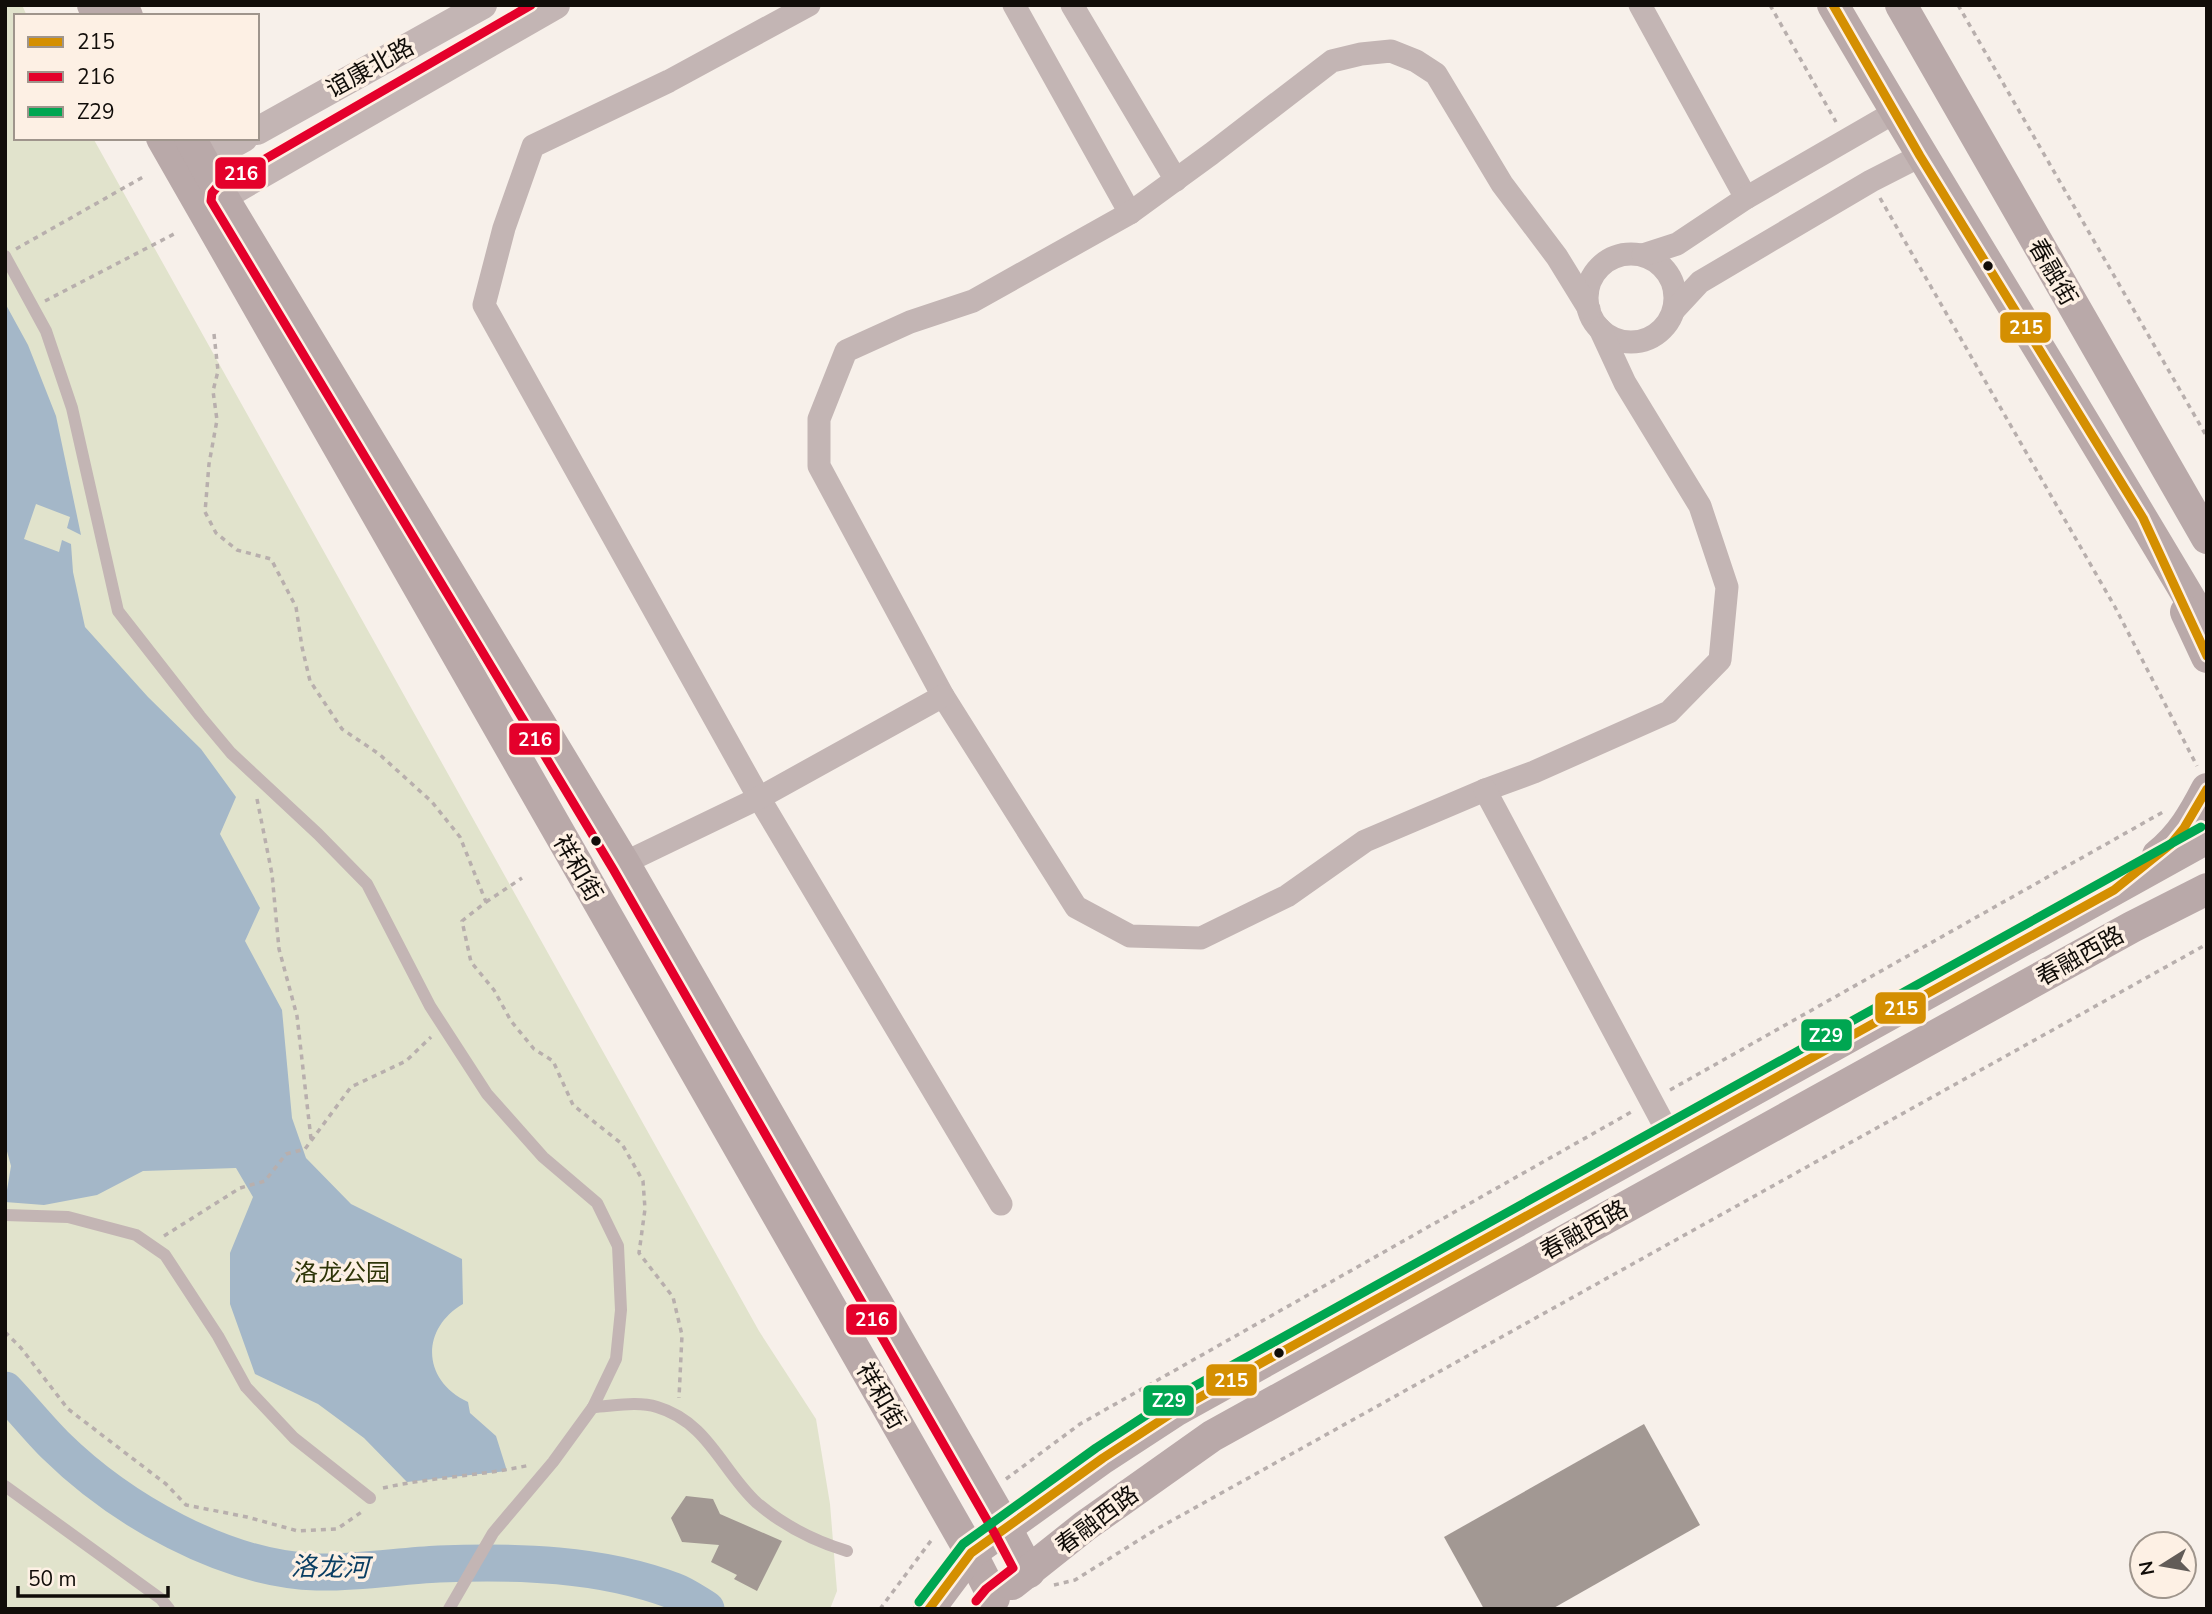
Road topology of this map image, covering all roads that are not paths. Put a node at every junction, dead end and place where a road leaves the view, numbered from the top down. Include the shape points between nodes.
1 (482, 5) edge
2 (556, 5) edge
3 (809, 5) edge
4 (1014, 5) edge
5 (1072, 5) edge
6 (1640, 5) edge
7 (1833, 5) edge
8 (1901, 5) edge
9 (1895, 112) junction
10 (259, 130) edge
11 (165, 140) edge
12 (239, 140) edge
13 (1920, 156) junction
14 (191, 158) edge
15 (1176, 180) junction
16 (1746, 198) junction
17 (212, 204) junction
18 (1130, 213) junction
19 (1643, 255) junction
20 (5, 256) edge
21 (1557, 257) junction
22 (1600, 267) junction
23 (1674, 310) junction
24 (1594, 319) junction
25 (1642, 341) junction
26 (1625, 383) junction
27 (2143, 519) junction
28 (2207, 538) edge
29 (2207, 628) edge
30 (2207, 657) edge
31 (943, 696) junction
32 (2204, 781) edge
33 (1485, 790) junction
34 (759, 798) junction
35 (2207, 838) edge
36 (624, 863) junction
37 (2207, 889) edge
38 (2114, 890) junction
39 (2207, 905) edge
40 (2132, 928) junction
41 (1670, 1136) junction
42 (1001, 1204) dead end
43 (5, 1215) edge
44 (593, 1407) junction
45 (5, 1486) edge
46 (370, 1498) road end
47 (1006, 1528) junction
48 (847, 1551) dead end
49 (971, 1553) junction
50 (1038, 1579) junction
51 (993, 1605) edge
52 (169, 1609) edge
53 (449, 1609) edge
54 (929, 1609) edge

1 - 10 street, 谊康北路
2 - 17 street, 谊康北路
3 - 34 street via 669,81 533,146 504,228 484,305
4 - 18 street
5 - 15 street
6 - 16 street
7 - 9 main road
8 - 28 main road, 春融街
9 - 13 main road
9 - 16 street
11 - 14 main road, 祥和街
12 - 14 street
13 - 23 street via 1700,282
13 - 27 main road
14 - 17 main road, 祥和街
15 - 18 street
15 - 21 street via 1332,61 1391,51 1436,74 1502,184
16 - 19 street via 1677,244
17 - 36 main road, 祥和街
17 - 49 main road, 祥和街
18 - 31 street via 973,301 910,322 846,351 819,419 819,466
19 - 22 street via 1620,255
19 - 23 street via 1670,276
20 - 44 lane via 46,331 72,408 118,611 231,753 367,884 430,1006 487,1094 543,1157 597,1203 618,1247 621,1310 617,1359
21 - 22 street
21 - 24 street
22 - 24 street via 1588,286
23 - 25 street via 1662,330
24 - 25 street via 1619,341
24 - 26 street
25 - 26 street via 1628,360
26 - 33 street via 1700,506 1727,587 1720,660 1669,712
27 - 29 main road
27 - 30 main road
31 - 33 street via 1076,907 1130,936 1201,938 1287,896 1365,841
31 - 34 street
32 - 38 main road via 2184,828 2171,844
33 - 41 street
34 - 36 street
34 - 42 street
35 - 38 main road, 春融西路
36 - 47 main road, 祥和街
37 - 40 main road, 春融西路
38 - 41 main road, 春融西路
39 - 40 main road
40 - 50 main road, 春融西路 via 1212,1436 1085,1527
41 - 47 main road, 春融西路 via 1175,1411
43 - 46 lane via 68,1217 136,1235 165,1255 246,1387 294,1438
44 - 48 lane via 654,1406 677,1414 707,1440 755,1502 791,1528
44 - 53 lane via 493,1533
45 - 52 lane
47 - 49 main road, 春融西路
47 - 50 main road, 祥和街
49 - 51 main road, 祥和街
49 - 54 main road, 春融西路
50 - 51 main road, 春融西路

